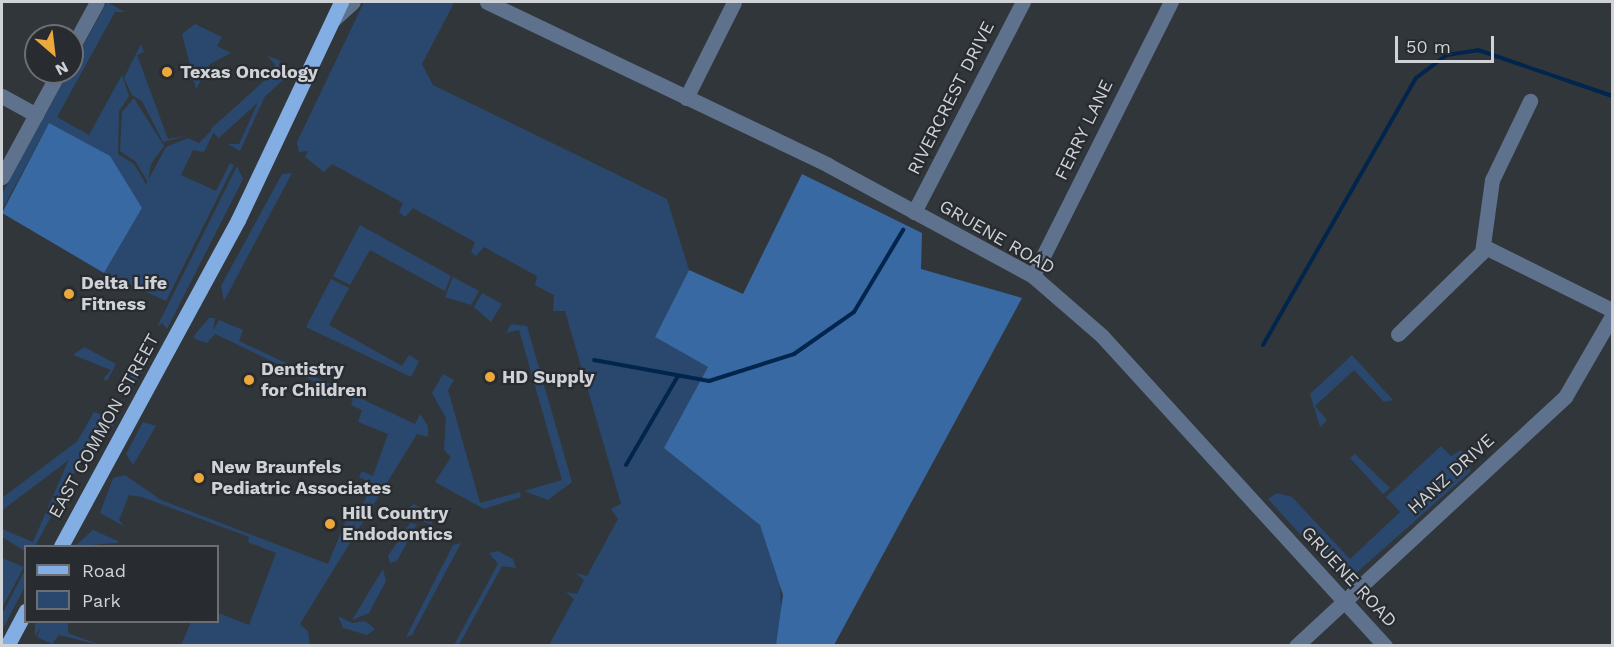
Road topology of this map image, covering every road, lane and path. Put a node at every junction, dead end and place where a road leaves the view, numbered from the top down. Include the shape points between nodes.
1 (97, 2) edge
2 (334, 2) edge
3 (341, 2) edge
4 (353, 2) edge
5 (488, 2) edge
6 (734, 2) edge
7 (1023, 2) edge
8 (1171, 2) edge
9 (334, 19) junction
10 (84, 26) edge
11 (52, 84) edge
12 (2, 96) edge
13 (686, 98) junction
14 (1530, 100) dead end
15 (36, 114) junction
16 (2, 177) edge
17 (914, 212) junction
18 (1485, 247) junction
19 (1033, 276) junction
20 (1612, 310) edge
21 (1612, 316) edge
22 (1398, 334) dead end
23 (62, 545) edge
24 (1343, 600) junction
25 (24, 615) edge
26 (7, 645) edge
27 (1296, 645) edge
28 (1386, 645) edge

1 - 10 street
2 - 9 street
3 - 9 main road, EAST COMMON STREET
4 - 9 street
5 - 13 street, GRUENE ROAD
6 - 13 street
7 - 17 street, RIVERCREST DRIVE
8 - 19 street, FERRY LANE
9 - 23 main road, EAST COMMON STREET via 238,220
11 - 15 street
12 - 15 street
13 - 17 street, GRUENE ROAD
14 - 18 street via 1492,180
15 - 16 street
17 - 19 street, GRUENE ROAD
18 - 20 street
18 - 22 street
19 - 24 street, GRUENE ROAD via 1102,336
21 - 24 street, HANZ DRIVE via 1564,397
24 - 27 street, HANZ DRIVE
24 - 28 street, GRUENE ROAD
25 - 26 main road

